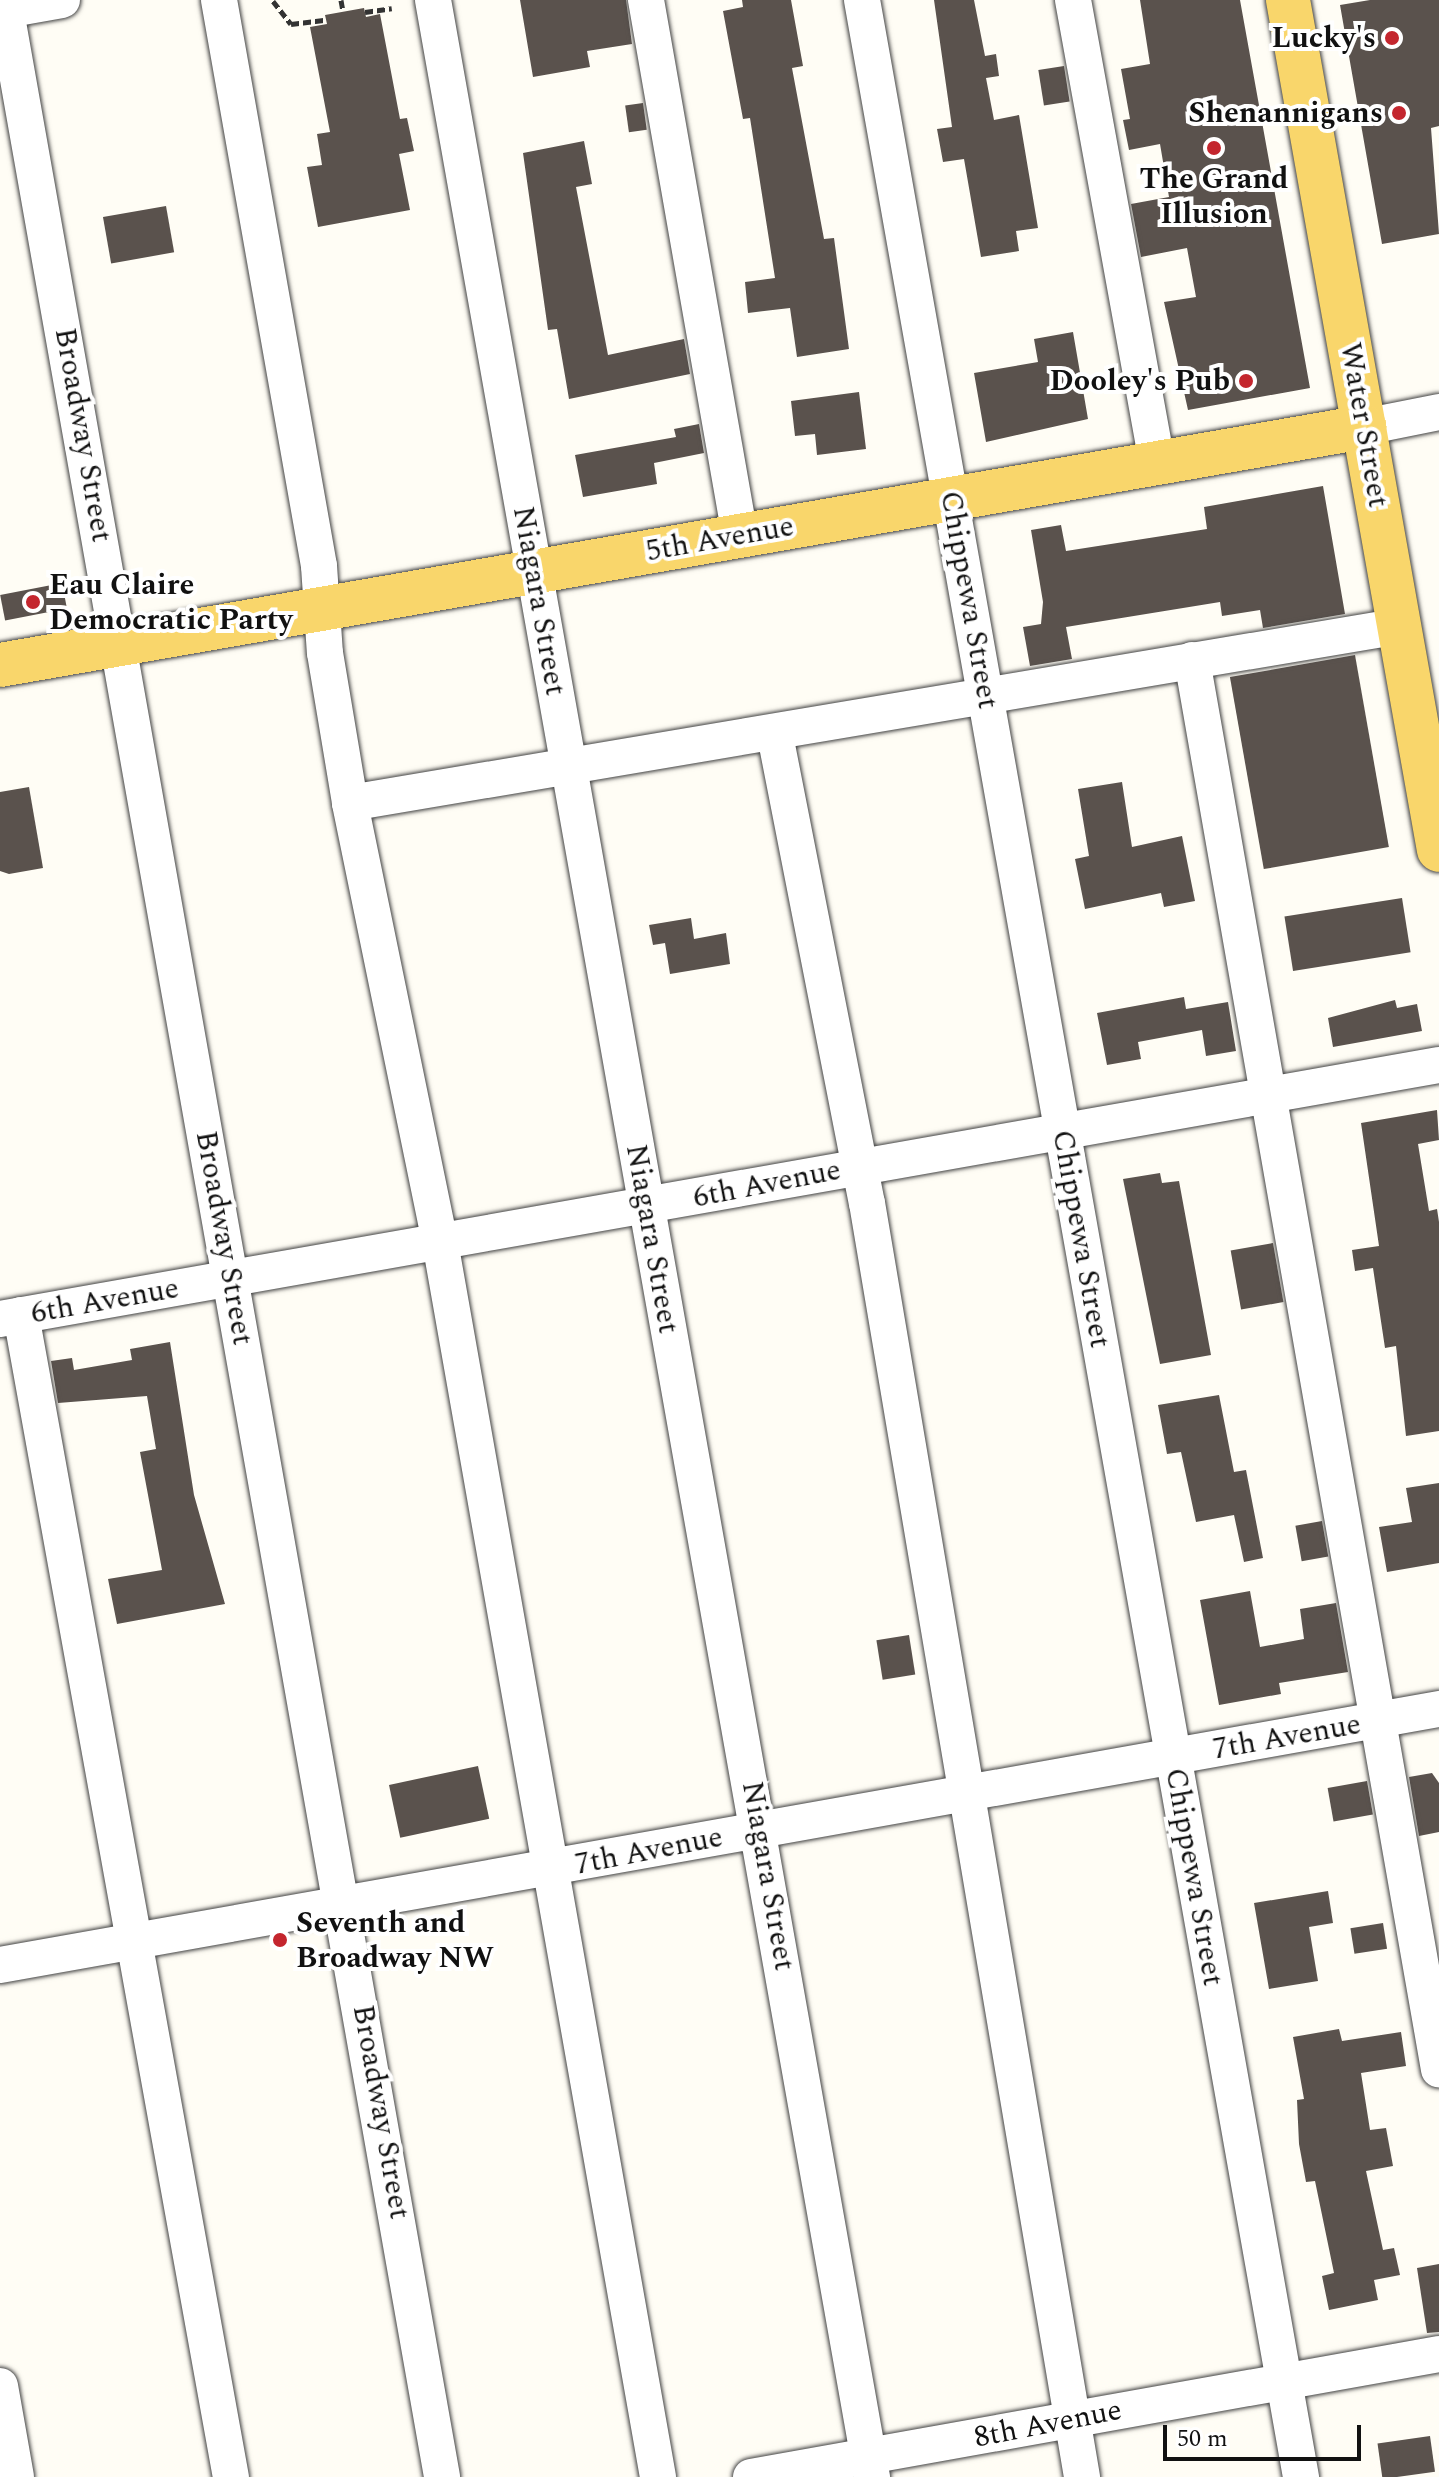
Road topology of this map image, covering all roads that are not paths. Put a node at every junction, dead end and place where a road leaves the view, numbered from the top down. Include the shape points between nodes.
1 (62, 0) edge
2 (219, 0) edge
3 (433, 0) edge
4 (646, 0) edge
5 (862, 0) edge
6 (1073, 0) edge
7 (1288, 0) edge
8 (3, 7) edge
9 (1439, 412) edge
10 (1364, 427) junction
11 (1157, 463) junction
12 (951, 499) junction
13 (740, 536) junction
14 (534, 572) junction
15 (322, 609) junction
16 (1400, 626) junction
17 (122, 644) junction
18 (1192, 660) junction
19 (0, 665) edge
20 (986, 697) junction
21 (775, 735) junction
22 (569, 771) junction
23 (350, 803) junction
24 (1439, 850) edge
25 (1439, 1065) edge
26 (1269, 1094) junction
27 (1062, 1135) junction
28 (857, 1167) junction
29 (646, 1206) junction
30 (440, 1242) junction
31 (231, 1279) junction
32 (10, 1317) edge
33 (1439, 1709) edge
34 (1376, 1720) junction
35 (1173, 1758) junction
36 (964, 1793) junction
37 (760, 1830) junction
38 (549, 1870) junction
39 (345, 1905) junction
40 (134, 1942) junction
41 (0, 1965) edge
42 (1439, 2070) edge
43 (1439, 2354) edge
44 (1283, 2382) junction
45 (0, 2386) edge
46 (1072, 2419) junction
47 (871, 2467) edge
48 (16, 2477) edge
49 (231, 2477) edge
50 (442, 2477) edge
51 (658, 2477) edge
52 (751, 2477) edge
53 (1082, 2477) edge
54 (1301, 2477) edge

1 - 8 street
2 - 15 street
3 - 14 street, Niagara Street
4 - 13 street
5 - 12 street, Chippewa Street
6 - 11 street
7 - 10 main road, Water Street
8 - 17 street, Broadway Street
9 - 10 street, 5th Avenue
10 - 11 main road, 5th Avenue
10 - 16 main road, Water Street
11 - 12 main road, 5th Avenue
12 - 13 main road, 5th Avenue
12 - 20 street, Chippewa Street
13 - 14 main road, 5th Avenue
14 - 15 main road, 5th Avenue
14 - 22 street, Niagara Street
15 - 17 main road, 5th Avenue
15 - 23 street
16 - 18 street
16 - 24 main road, Water Street
17 - 19 main road, 5th Avenue
17 - 31 street, Broadway Street
18 - 20 street
18 - 26 street
20 - 21 street
20 - 27 street, Chippewa Street
21 - 22 street
21 - 28 street
22 - 23 street
22 - 29 street, Niagara Street
23 - 30 street
25 - 26 street, 6th Avenue
26 - 27 street, 6th Avenue
26 - 34 street
27 - 28 street, 6th Avenue
27 - 35 street, Chippewa Street
28 - 29 street, 6th Avenue
28 - 36 street
29 - 30 street, 6th Avenue
29 - 37 street, Niagara Street
30 - 31 street, 6th Avenue
30 - 38 street
31 - 32 street, 6th Avenue
31 - 39 street, Broadway Street
32 - 40 street
33 - 34 street, 7th Avenue
34 - 35 street, 7th Avenue
34 - 42 street
35 - 36 street, 7th Avenue
35 - 44 street, Chippewa Street
36 - 37 street, 7th Avenue
36 - 46 street
37 - 38 street, 7th Avenue
37 - 47 street, Niagara Street
38 - 39 street, 7th Avenue
38 - 51 street
39 - 40 street, 7th Avenue
39 - 50 street, Broadway Street
40 - 41 street, 7th Avenue
40 - 49 street
43 - 44 street, 8th Avenue
44 - 46 street, 8th Avenue
44 - 54 street, Chippewa Street
45 - 48 street
46 - 47 street, 8th Avenue
46 - 53 street
47 - 52 street, 8th Avenue

